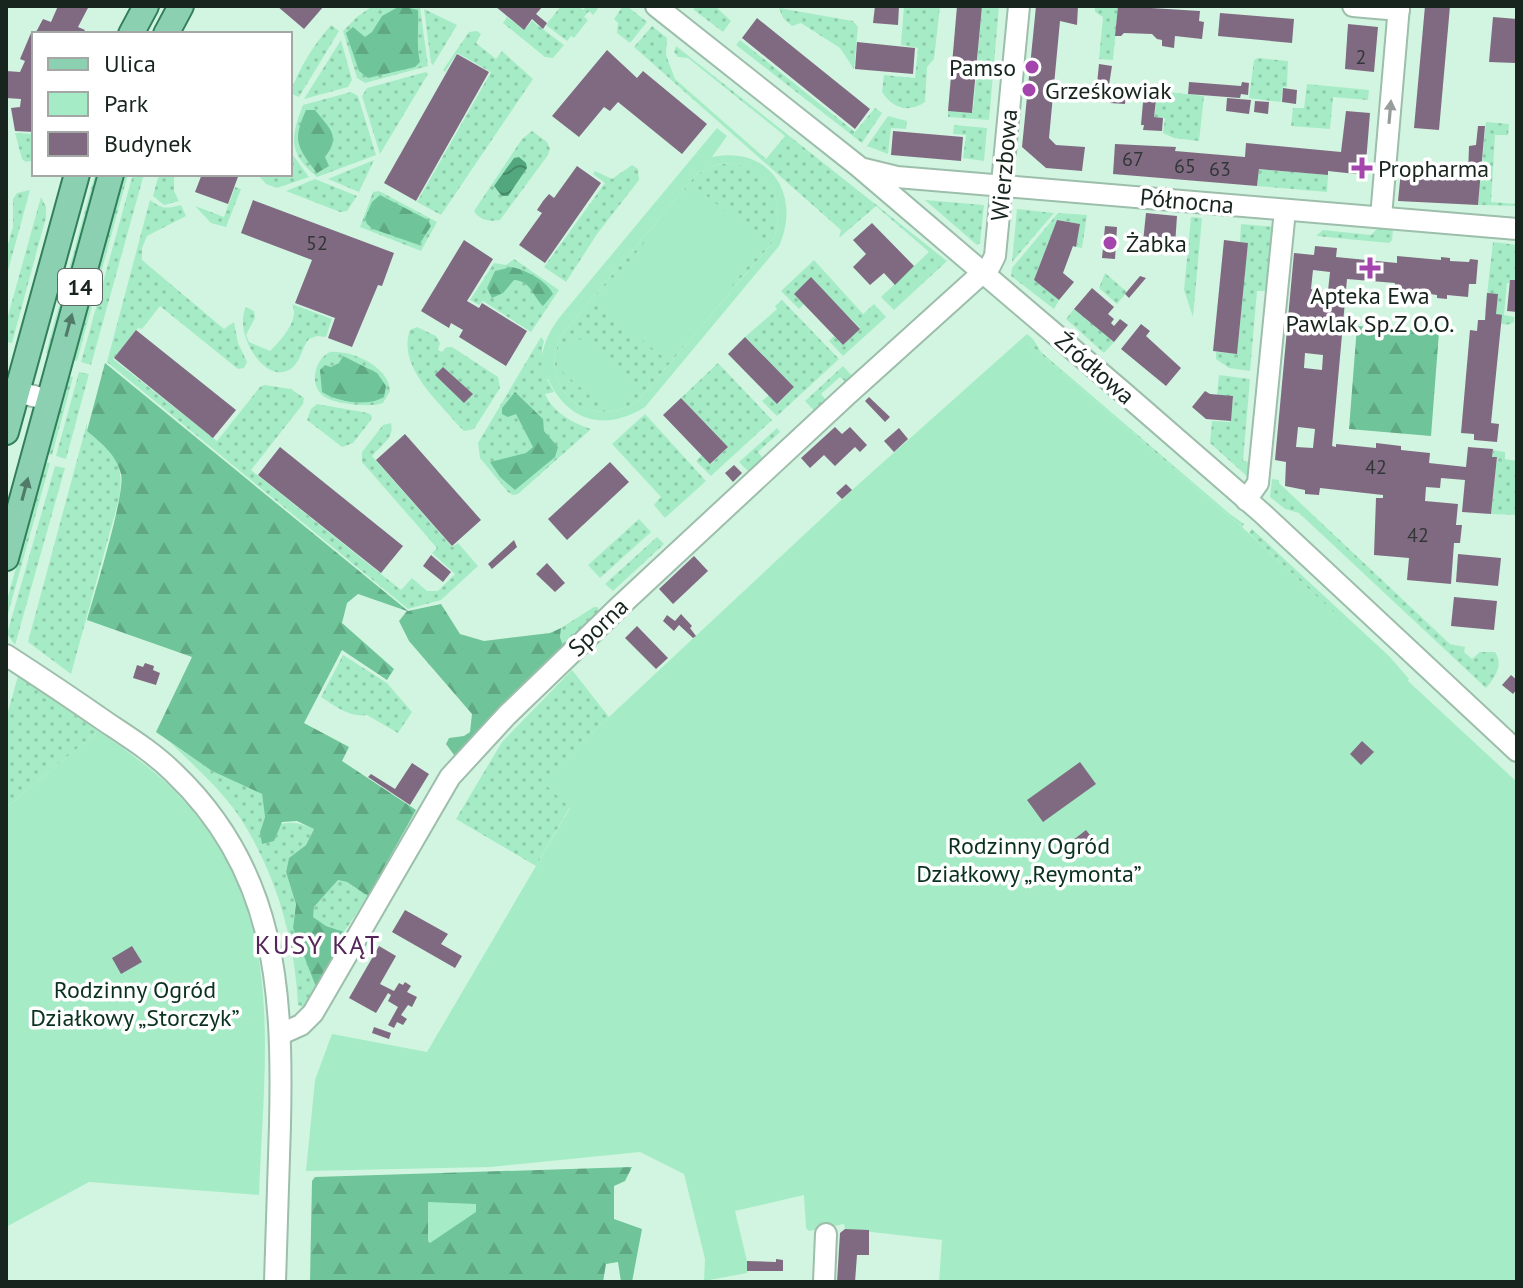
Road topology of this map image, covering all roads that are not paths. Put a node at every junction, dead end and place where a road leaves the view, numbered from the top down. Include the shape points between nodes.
1 (146, 6) edge
2 (181, 6) edge
3 (656, 6) edge
4 (1019, 6) edge
5 (1353, 6) edge
6 (1399, 8) edge
7 (132, 32) edge
8 (167, 32) edge
9 (858, 166) junction
10 (76, 176) edge
11 (110, 176) edge
12 (1002, 186) junction
13 (1285, 210) junction
14 (1381, 217) junction
15 (1517, 229) edge
16 (984, 273) junction
17 (9, 407) edge
18 (46, 411) junction
19 (1246, 500) junction
20 (6, 558) edge
21 (6, 655) edge
22 (1517, 751) edge
23 (281, 1034) junction
24 (826, 1234) dead end
25 (275, 1282) edge
26 (824, 1282) edge

1 - 7 main road
2 - 8 main road
3 - 9 street, Źródłowa
4 - 12 street, Wierzbowa
5 - 6 street
14 -> 6 street
9 - 12 street, Północna via 897,177
9 - 16 street, Źródłowa
10 - 17 main road, 14
18 -> 11 main road, 14
12 - 13 street, Północna
12 - 16 street, Wierzbowa via 995,256
13 - 14 street, Północna
13 - 19 street via 1258,483
14 - 15 street, Północna
16 - 19 street, Źródłowa
16 - 23 street, Sporna via 828,412 507,715 444,786 313,1013
17 - 18 street
20 -> 18 main road, 14
19 - 22 street, Źródłowa
21 - 23 street via 157,758 220,825 264,915
23 - 25 street
24 - 26 street

